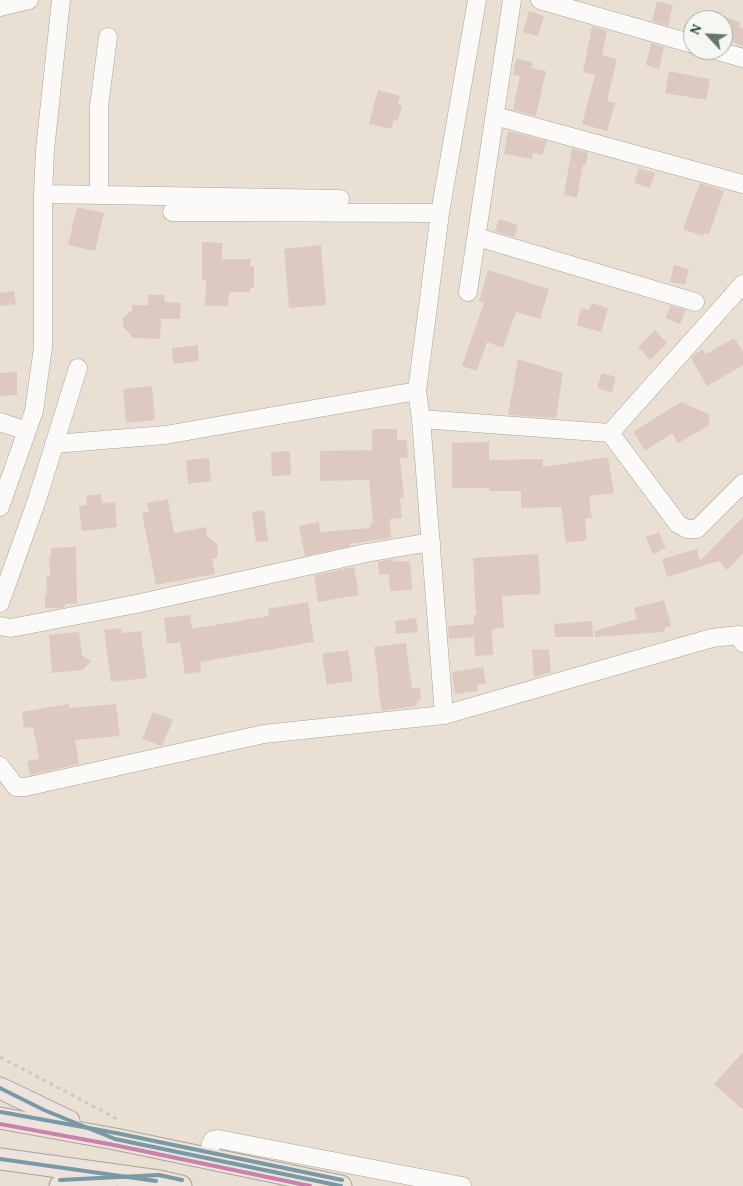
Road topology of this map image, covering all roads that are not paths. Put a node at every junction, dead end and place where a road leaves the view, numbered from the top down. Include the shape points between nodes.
1 (29, 0) edge
2 (61, 0) edge
3 (477, 0) edge
4 (512, 0) edge
5 (540, 0) edge
6 (0, 7) edge
7 (108, 37) dead end
8 (683, 41) edge
9 (495, 116) junction
10 (743, 184) edge
11 (42, 194) junction
12 (98, 195) junction
13 (340, 199) dead end
14 (172, 212) dead end
15 (440, 213) junction
16 (477, 237) junction
17 (743, 284) edge
18 (468, 292) dead end
19 (695, 302) dead end
20 (78, 368) dead end
21 (417, 391) junction
22 (421, 419) junction
23 (0, 422) edge
24 (27, 431) junction
25 (610, 433) junction
26 (54, 444) junction
27 (743, 483) edge
28 (0, 507) edge
29 (431, 542) junction
30 (0, 603) edge
31 (0, 626) edge
32 (743, 643) edge
33 (444, 715) junction
34 (0, 766) edge
35 (0, 1088) edge
36 (0, 1118) edge
37 (121, 1131) junction
38 (0, 1159) edge
39 (208, 1159) junction
40 (159, 1182) junction
41 (60, 1186) edge
42 (180, 1186) edge
43 (341, 1186) edge
44 (462, 1186) edge

1 - 6 street
2 - 11 street
3 - 15 street
4 - 9 street
5 - 8 street
7 - 12 street via 99,106
9 - 10 street
9 - 16 street
11 - 12 street
11 - 24 street via 43,347 34,411
12 - 13 street
14 - 15 street
15 - 21 street
16 - 18 street
16 - 19 street
17 - 25 street
20 - 26 street
21 - 22 street
21 - 26 street via 165,435
22 - 25 street
22 - 29 street
23 - 24 street
24 - 28 street
25 - 27 street via 678,524 687,529 697,529
26 - 30 street
29 - 31 street via 88,613 11,628
29 - 33 street
32 - 33 street via 739,635 712,638
33 - 34 street via 264,734 25,787 16,787
35 - 37 main road via 44,1110
36 - 37 main road
37 - 39 main road
38 - 40 main road
39 - 43 main road
39 - 44 street via 211,1143 218,1139
40 - 41 main road
40 - 42 main road

